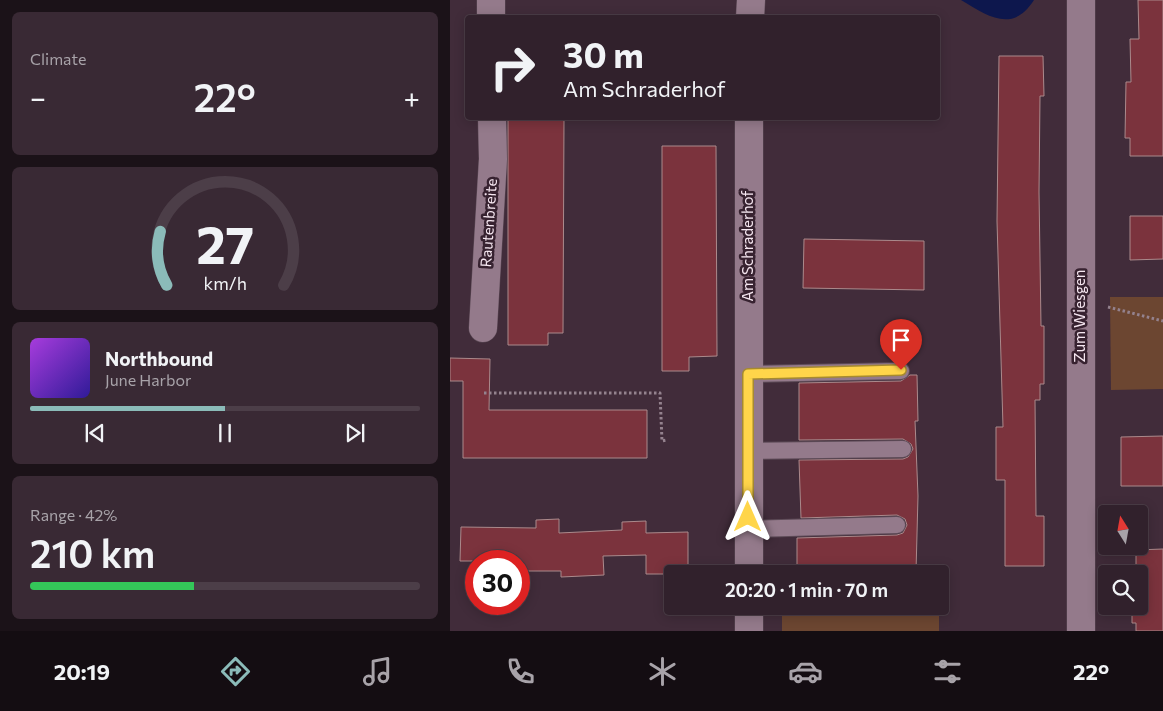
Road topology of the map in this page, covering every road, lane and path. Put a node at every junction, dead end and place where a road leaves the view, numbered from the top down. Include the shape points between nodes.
1 (491, 0) edge
2 (751, 0) edge
3 (1081, 0) edge
4 (491, 15) edge
5 (750, 15) edge
6 (492, 120) edge
7 (749, 120) edge
8 (1080, 302) junction
9 (1163, 321) edge
10 (483, 328) dead end
11 (901, 370) dead end
12 (748, 374) junction
13 (484, 393) dead end
14 (667, 440) dead end
15 (903, 449) dead end
16 (748, 451) junction
17 (897, 525) dead end
18 (748, 529) junction
19 (749, 565) edge
20 (749, 615) edge
21 (749, 631) edge
22 (1081, 631) edge

1 - 4 street
2 - 5 street
3 - 8 street, Zum Wiesgen
6 - 10 street, Rautenbreite via 493,159
7 - 12 street, Am Schraderhof
8 - 9 path via 1127,310
8 - 22 street, Zum Wiesgen
11 - 12 lane
12 - 16 street, Am Schraderhof
13 - 14 path via 660,393 662,441
15 - 16 lane
16 - 18 street, Am Schraderhof
17 - 18 lane
18 - 19 street, Am Schraderhof
20 - 21 street

